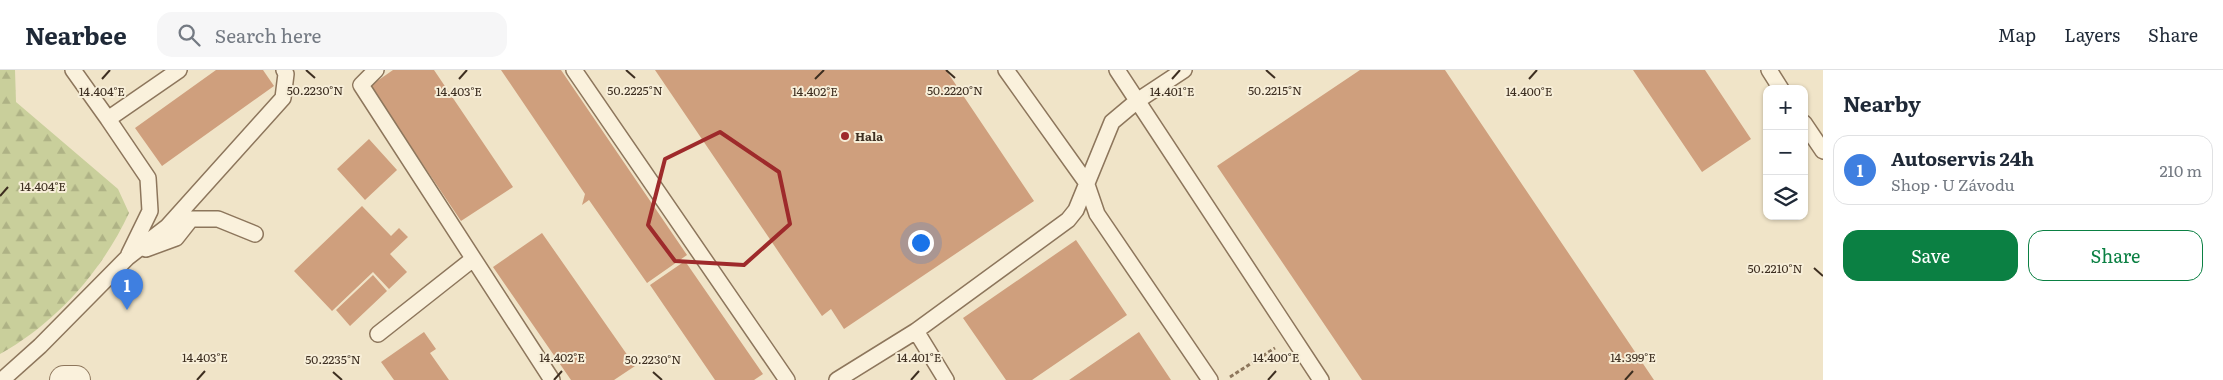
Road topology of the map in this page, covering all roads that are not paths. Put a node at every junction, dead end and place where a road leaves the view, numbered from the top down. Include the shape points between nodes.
1 (73, 70) edge
2 (179, 70) edge
3 (284, 70) edge
4 (376, 70) edge
5 (574, 70) edge
6 (1006, 70) edge
7 (1117, 70) edge
8 (1184, 70) edge
9 (1769, 70) edge
10 (1779, 85) edge
11 (1137, 101) junction
12 (108, 118) junction
13 (1808, 129) edge
14 (1823, 151) edge
15 (1086, 182) junction
16 (255, 234) dead end
17 (128, 257) junction
18 (473, 259) junction
19 (916, 331) junction
20 (378, 334) dead end
21 (2, 380) edge
22 (64, 380) edge
23 (76, 380) edge
24 (552, 380) edge
25 (787, 380) edge
26 (837, 380) edge
27 (946, 380) edge
28 (1210, 380) edge
29 (1321, 380) edge

1 - 12 lane
2 - 12 lane
3 - 17 lane via 283,98 167,227
4 - 18 lane via 361,85
5 - 25 lane
6 - 15 lane
7 - 11 lane
8 - 11 lane
9 - 10 lane
11 - 15 lane via 1112,122
11 - 29 lane
12 - 17 lane via 148,178 150,211
13 - 14 lane
15 - 19 lane via 1076,210 1068,220
15 - 28 lane via 1097,214
16 - 17 lane via 218,219 192,219 176,238
17 - 21 lane
18 - 20 lane
18 - 24 lane
19 - 26 lane
19 - 27 lane
22 - 23 street

